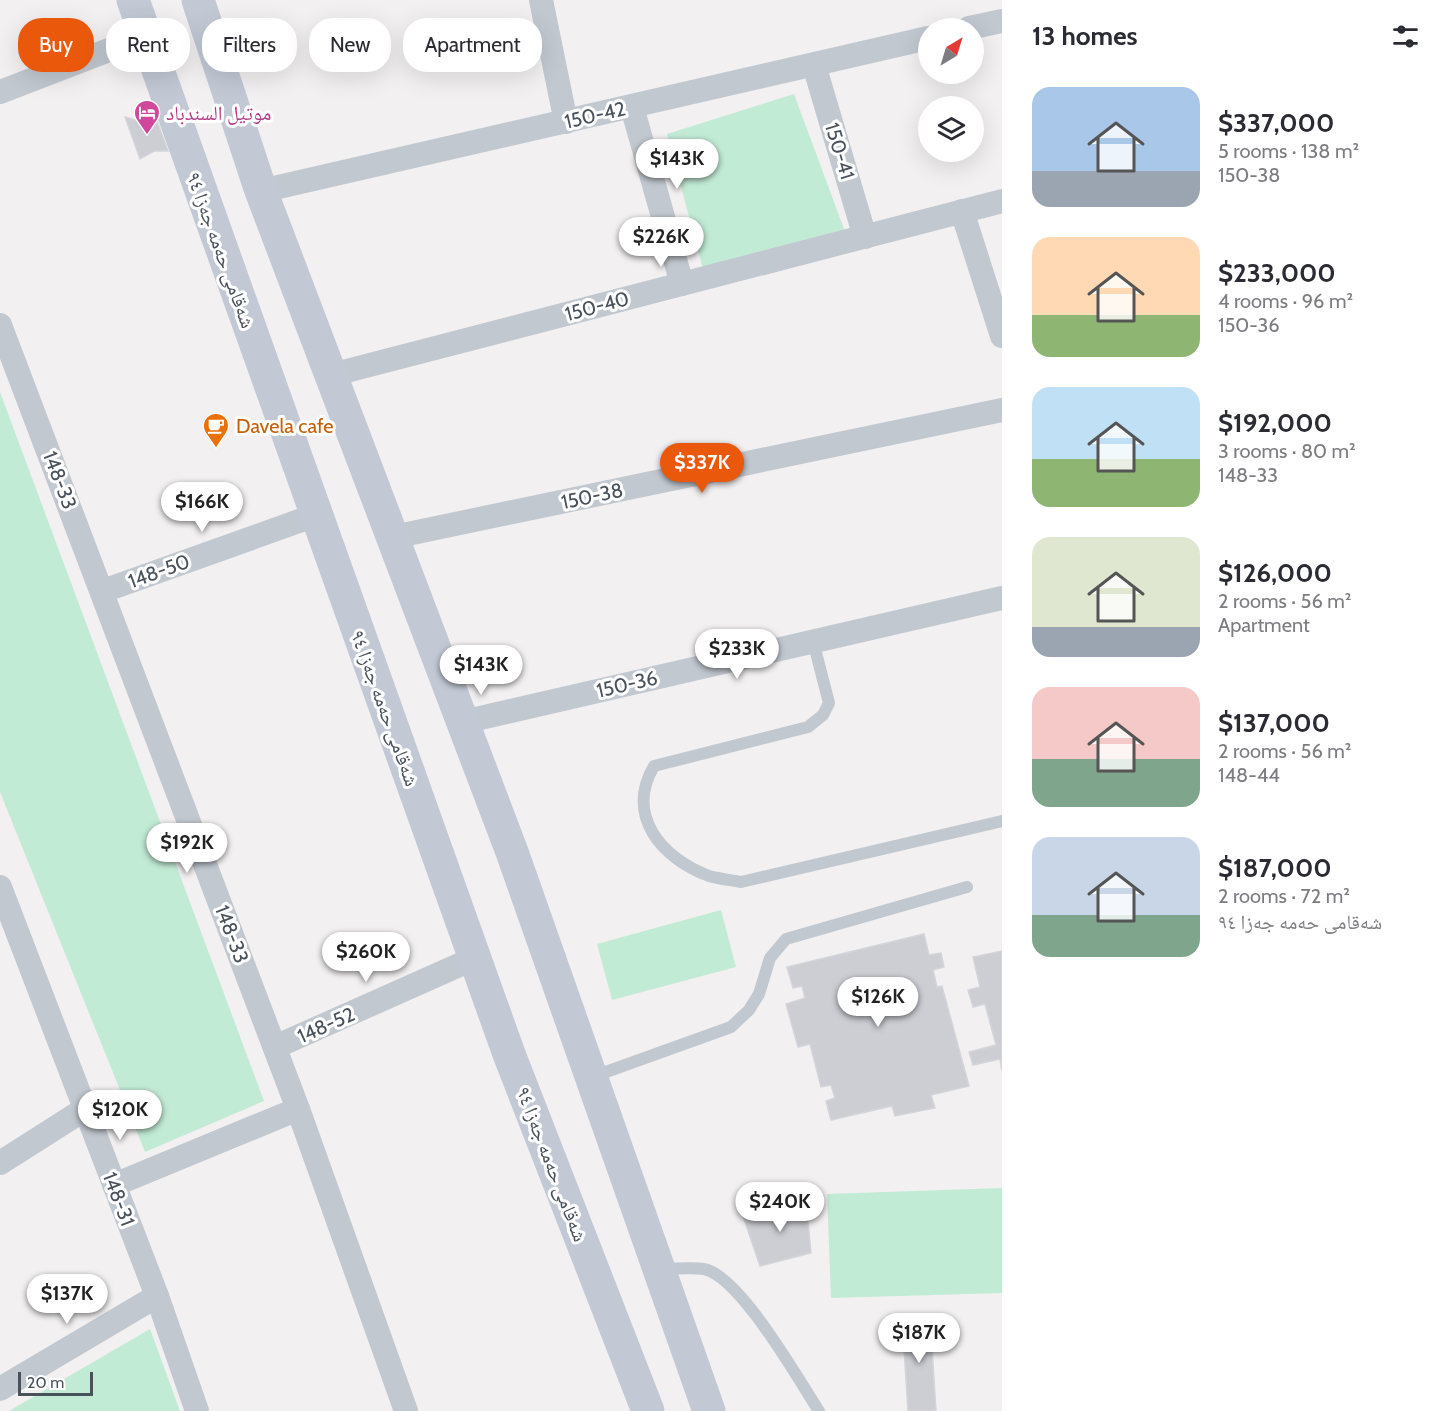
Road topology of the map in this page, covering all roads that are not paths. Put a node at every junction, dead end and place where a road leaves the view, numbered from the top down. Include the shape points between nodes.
1 (133, 0) edge
2 (198, 0) edge
3 (541, 0) edge
4 (139, 18) edge
5 (1002, 21) edge
6 (984, 25) edge
7 (918, 40) edge
8 (106, 51) edge
9 (814, 65) junction
10 (158, 72) edge
11 (0, 92) edge
12 (632, 107) junction
13 (566, 122) junction
14 (261, 191) junction
15 (1002, 201) edge
16 (962, 211) junction
17 (865, 237) junction
18 (682, 284) junction
19 (0, 325) edge
20 (1002, 336) edge
21 (331, 375) junction
22 (1002, 410) edge
23 (316, 515) junction
24 (393, 537) junction
25 (103, 591) junction
26 (1002, 598) edge
27 (813, 641) junction
28 (463, 722) junction
29 (1002, 821) edge
30 (0, 887) edge
31 (967, 887) dead end
32 (9, 940) edge
33 (475, 958) junction
34 (275, 1047) junction
35 (591, 1077) junction
36 (85, 1109) junction
37 (298, 1109) junction
38 (0, 1163) edge
39 (114, 1185) junction
40 (661, 1269) junction
41 (156, 1296) junction
42 (0, 1389) edge
43 (198, 1411) edge
44 (406, 1411) edge
45 (648, 1411) edge
46 (709, 1411) edge
47 (819, 1411) edge

1 - 4 main road, شەقامی حەمە جەزا ٩٤
2 - 14 main road
3 - 13 street
5 - 6 street
7 - 9 street, 150-42
8 - 11 street
9 - 12 street, 150-42
9 - 17 street, 150-41
10 - 23 main road, شەقامی حەمە جەزا ٩٤
12 - 13 street, 150-42
12 - 18 street
13 - 14 street, 150-42
14 - 21 main road
15 - 16 street, 150-40
16 - 17 street, 150-40
16 - 20 street
17 - 18 street, 150-40
18 - 21 street, 150-40
19 - 25 street, 148-33
21 - 24 main road
22 - 24 street, 150-38
23 - 25 street, 148-50
23 - 33 main road, شەقامی حەمە جەزا ٩٤
24 - 28 main road
25 - 34 street, 148-33
26 - 27 street, 150-36
27 - 28 street, 150-36
27 - 29 lane via 829,703 822,715 808,727 654,766 644,783 642,802 649,828 658,841 709,876 741,882
28 - 35 main road
30 - 32 street, 148-31
31 - 35 lane via 786,939 770,958 759,994 749,1010 731,1027
32 - 36 street, 148-31
33 - 34 street, 148-52
33 - 45 main road, شەقامی حەمە جەزا ٩٤
34 - 37 street, 148-33
35 - 40 main road
36 - 38 street
36 - 39 street, 148-31
37 - 39 street
37 - 44 street, 148-33
39 - 41 street, 148-31
40 - 46 main road
40 - 47 lane via 706,1269 727,1281 766,1329
41 - 42 street
41 - 43 street, 148-31

